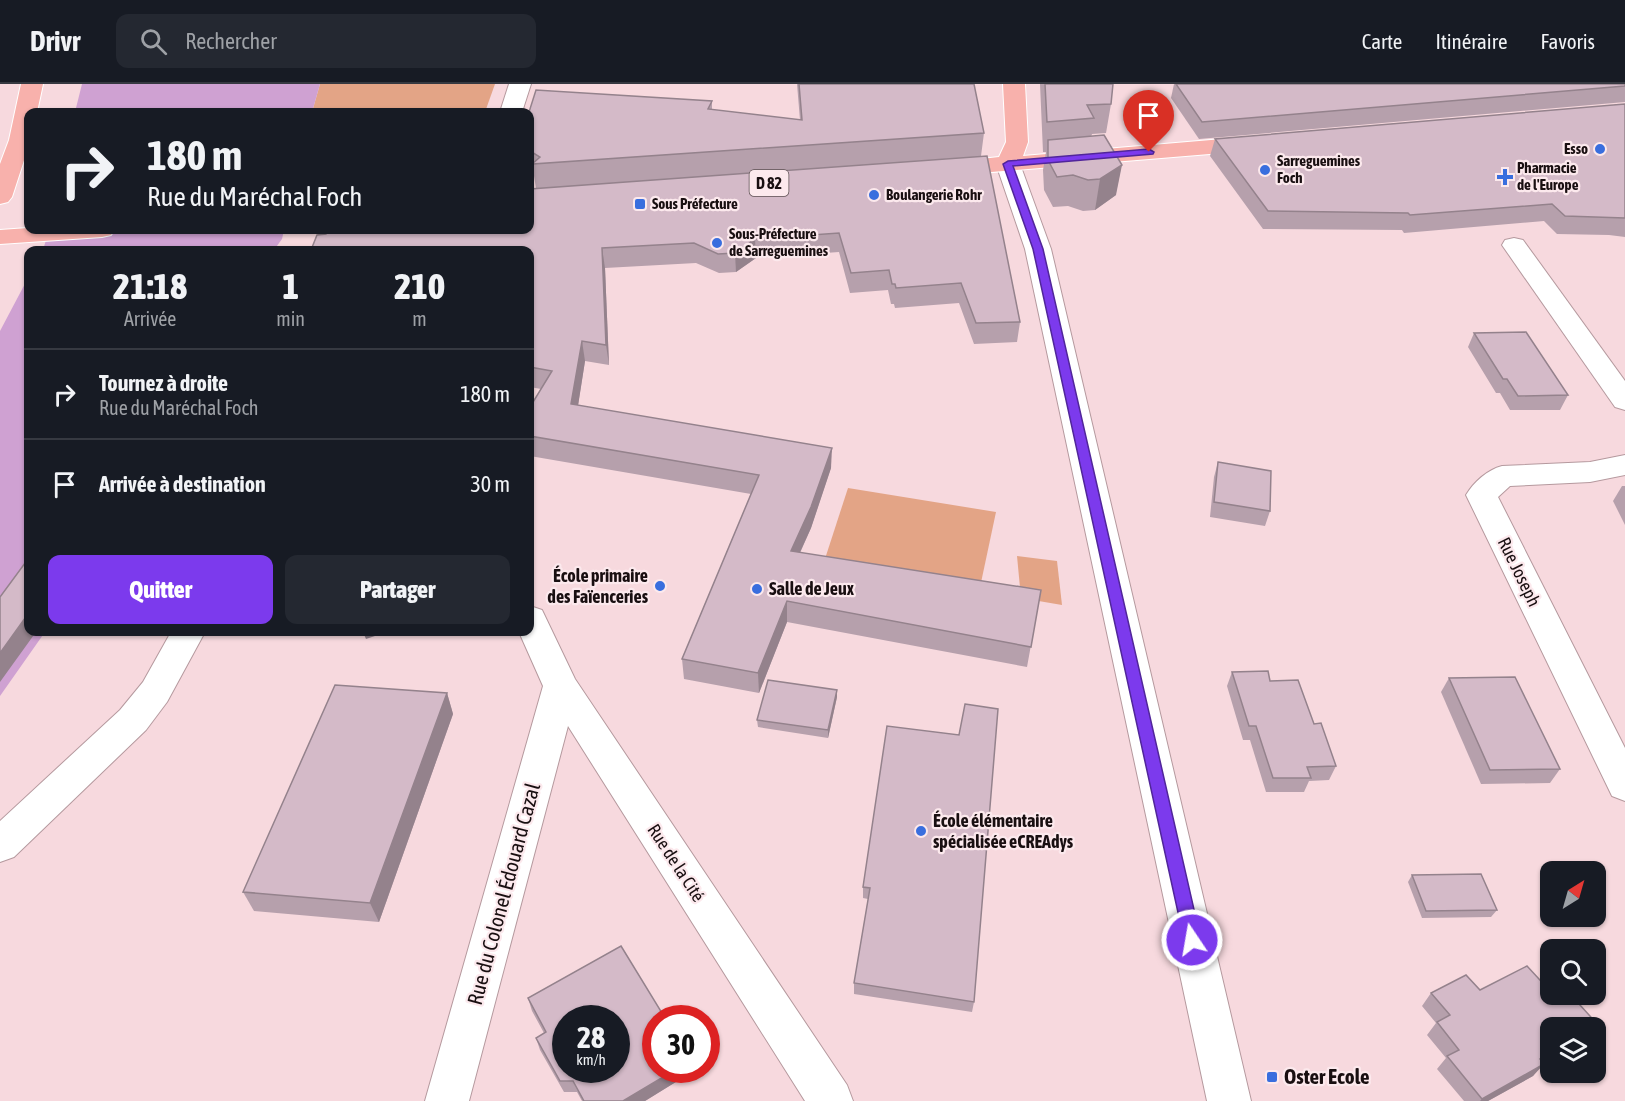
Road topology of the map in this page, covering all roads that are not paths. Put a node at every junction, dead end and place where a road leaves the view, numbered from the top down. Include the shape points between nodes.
1 (32, 84) edge
2 (520, 84) edge
3 (1014, 84) edge
4 (27, 108) edge
5 (512, 108) edge
6 (24, 121) edge
7 (1279, 141) edge
8 (1008, 164) junction
9 (925, 170) edge
10 (0, 197) edge
11 (44, 234) edge
12 (0, 237) edge
13 (1514, 245) dead end
14 (1625, 401) edge
15 (1625, 465) edge
16 (534, 628) edge
17 (186, 636) edge
18 (561, 686) junction
19 (1625, 784) edge
20 (0, 845) edge
21 (447, 1101) edge
22 (831, 1101) edge
23 (1229, 1101) edge

1 - 4 main road
2 - 5 street
3 - 8 main road via 1017,142
6 - 10 main road
7 - 8 main road
8 - 9 main road
8 - 23 street via 1038,249
11 - 12 main road
13 - 14 street
15 - 19 street, Rue Joseph via 1590,472 1502,476 1481,495
16 - 18 street, Rue de la Cité
17 - 20 street via 155,692 134,720
18 - 21 street, Rue du Colonel Édouard Cazal
18 - 22 street, Rue de la Cité

